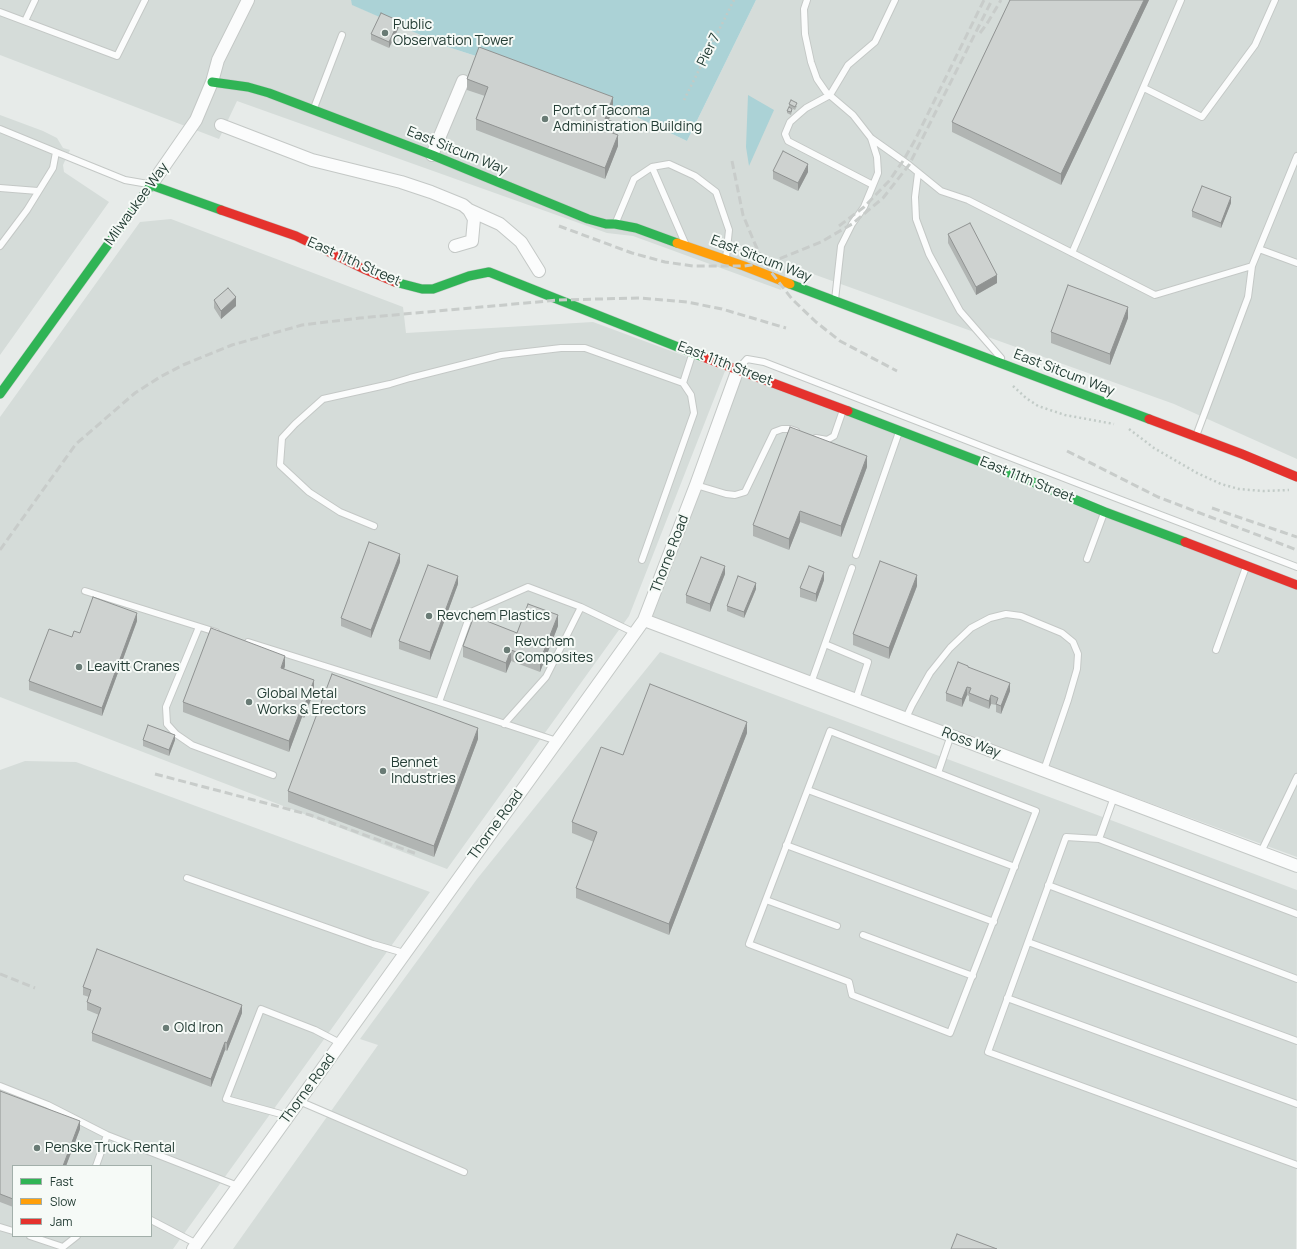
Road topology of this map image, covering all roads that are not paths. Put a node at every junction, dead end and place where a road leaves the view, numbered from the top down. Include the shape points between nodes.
1 (35, 0) edge
2 (145, 0) edge
3 (248, 0) edge
4 (807, 0) edge
5 (895, 0) edge
6 (1182, 0) edge
7 (1275, 0) edge
8 (0, 12) edge
9 (25, 21) junction
10 (342, 35) dead end
11 (462, 81) dead end
12 (212, 82) junction
13 (1144, 88) junction
14 (830, 95) junction
15 (313, 110) junction
16 (221, 125) dead end
17 (0, 129) edge
18 (871, 138) junction
19 (56, 152) junction
20 (432, 155) junction
21 (1297, 156) edge
22 (652, 167) junction
23 (918, 173) junction
24 (151, 185) junction
25 (873, 185) junction
26 (0, 188) edge
27 (38, 192) junction
28 (469, 210) junction
29 (615, 224) junction
30 (0, 246) edge
31 (455, 246) dead end
32 (686, 246) junction
33 (1259, 249) junction
34 (1072, 253) junction
35 (725, 259) junction
36 (1297, 264) edge
37 (1252, 266) junction
38 (539, 271) dead end
39 (835, 302) junction
40 (692, 352) junction
41 (1009, 367) junction
42 (738, 369) junction
43 (683, 383) junction
44 (0, 394) edge
45 (844, 409) junction
46 (900, 430) junction
47 (1195, 437) junction
48 (1297, 477) edge
49 (696, 485) junction
50 (1105, 512) junction
51 (374, 526) dead end
52 (856, 555) dead end
53 (1087, 559) dead end
54 (642, 560) dead end
55 (1247, 566) junction
56 (1297, 567) edge
57 (852, 568) dead end
58 (1297, 585) edge
59 (85, 591) dead end
60 (581, 607) junction
61 (644, 620) junction
62 (199, 627) junction
63 (635, 633) junction
64 (222, 634) edge
65 (244, 641) edge
66 (825, 644) junction
67 (1216, 650) dead end
68 (811, 683) junction
69 (856, 699) junction
70 (439, 702) junction
71 (906, 718) junction
72 (504, 724) junction
73 (951, 735) junction
74 (557, 740) junction
75 (1044, 770) junction
76 (938, 773) junction
77 (273, 775) dead end
78 (1297, 777) edge
79 (808, 790) junction
80 (1114, 797) junction
81 (1098, 839) junction
82 (786, 845) junction
83 (1261, 852) junction
84 (1297, 866) edge
85 (1015, 867) junction
86 (187, 878) dead end
87 (1048, 885) junction
88 (766, 900) junction
89 (1297, 914) edge
90 (994, 922) junction
91 (837, 926) dead end
92 (863, 935) dead end
93 (1028, 942) junction
94 (404, 953) junction
95 (973, 976) junction
96 (1297, 979) edge
97 (1007, 998) junction
98 (1297, 1041) edge
99 (340, 1043) junction
100 (0, 1086) edge
101 (299, 1101) junction
102 (1297, 1104) edge
103 (288, 1116) junction
104 (107, 1135) junction
105 (96, 1165) edge
106 (1297, 1165) edge
107 (464, 1172) dead end
108 (238, 1186) junction
109 (152, 1221) edge
110 (0, 1227) edge
111 (12, 1231) edge
112 (33, 1237) edge
113 (76, 1237) edge
114 (195, 1246) edge

1 - 9 lane
2 - 9 lane via 117,56
3 - 12 street, Milwaukee Way via 218,60
4 - 14 lane via 804,9 805,34 811,62 817,79
5 - 14 lane via 875,42 848,65
6 - 13 lane
7 - 13 lane via 1255,45 1202,117
8 - 9 lane
10 - 15 lane
11 - 20 street
12 - 15 street, East Sitcum Way via 270,93
12 - 24 street, Milwaukee Way via 196,120
13 - 34 lane
14 - 18 lane via 853,115
14 - 25 lane via 806,108 790,122 785,134 788,141
15 - 20 street, East Sitcum Way
16 - 28 street via 312,160 431,192 451,199
17 - 19 lane
18 - 23 lane
18 - 25 lane via 878,173
19 - 24 lane via 126,180
19 - 27 lane via 53,168
20 - 29 street, East Sitcum Way via 588,219
21 - 33 lane
22 - 29 lane via 634,179
22 - 32 lane
22 - 35 lane via 670,164 695,176 716,192 728,230
23 - 34 lane via 941,191 968,200
23 - 41 lane via 916,219 929,254 960,311
24 - 40 street, East 11th Street via 296,236 398,284 434,289 469,276 489,272
24 - 44 street, Milwaukee Way
25 - 39 lane via 864,207 841,246
26 - 27 lane
27 - 30 lane
28 - 31 street via 474,219 472,241
28 - 38 street via 500,224 521,242
29 - 32 street, East Sitcum Way via 636,228
32 - 35 street, East Sitcum Way
33 - 36 lane
33 - 37 lane
34 - 37 lane via 1155,295
35 - 39 street, East Sitcum Way
37 - 47 lane via 1248,297
39 - 41 street, East Sitcum Way
40 - 42 street, East 11th Street
40 - 43 lane
41 - 47 street, East Sitcum Way
42 - 45 street, East 11th Street
42 - 49 street, Thorne Road
42 - 56 lane via 747,359 764,362
43 - 51 lane via 585,348 561,348 501,355 323,399 282,438 280,465 309,492 340,512
43 - 54 lane via 691,395 694,413
45 - 46 street, East 11th Street
45 - 49 lane via 834,436 827,440 790,429 774,432 745,492 726,494
46 - 50 street, East 11th Street
46 - 52 lane
47 - 48 street, East Sitcum Way
49 - 61 street, Thorne Road
50 - 53 lane
50 - 55 street, East 11th Street
55 - 58 street, East 11th Street
55 - 67 lane
57 - 66 lane
59 - 62 lane
60 - 63 lane
60 - 70 lane via 528,587 471,612
60 - 72 lane via 546,677
61 - 63 street, Thorne Road
61 - 68 street, Ross Way
62 - 64 lane
62 - 77 lane via 166,707 166,724 192,745
63 - 74 street, Thorne Road
65 - 70 lane
66 - 68 lane
66 - 69 lane via 868,662
68 - 69 street, Ross Way
69 - 71 street, Ross Way
70 - 72 lane
71 - 73 street, Ross Way
71 - 75 lane via 930,673 950,648 971,628 990,618 1006,614 1021,616 1062,632 1073,642 1078,654 1077,669 1068,700
72 - 74 lane
73 - 75 street, Ross Way
73 - 76 lane
74 - 94 street, Thorne Road
75 - 80 street, Ross Way
76 - 79 lane via 830,731
76 - 85 lane via 1036,811
78 - 83 lane
79 - 82 lane
79 - 85 lane
80 - 81 lane
80 - 83 street, Ross Way
81 - 87 lane via 1066,837
81 - 89 lane
82 - 88 lane
82 - 90 lane
83 - 84 street, Ross Way
85 - 90 lane
86 - 94 lane
87 - 93 lane
87 - 96 lane
88 - 91 lane
88 - 95 lane via 749,944 849,982 852,995 950,1033
90 - 95 lane
92 - 95 lane
93 - 97 lane
93 - 98 lane
94 - 99 street, Thorne Road
97 - 102 lane
97 - 106 lane via 988,1052
99 - 101 street, Thorne Road
99 - 103 lane via 261,1009 226,1099
100 - 104 lane via 48,1105
101 - 103 street, Thorne Road
101 - 107 lane
103 - 108 street, Thorne Road
104 - 105 lane
104 - 108 lane
108 - 114 street, Thorne Road
109 - 114 lane
110 - 111 lane
112 - 113 lane via 63,1247

